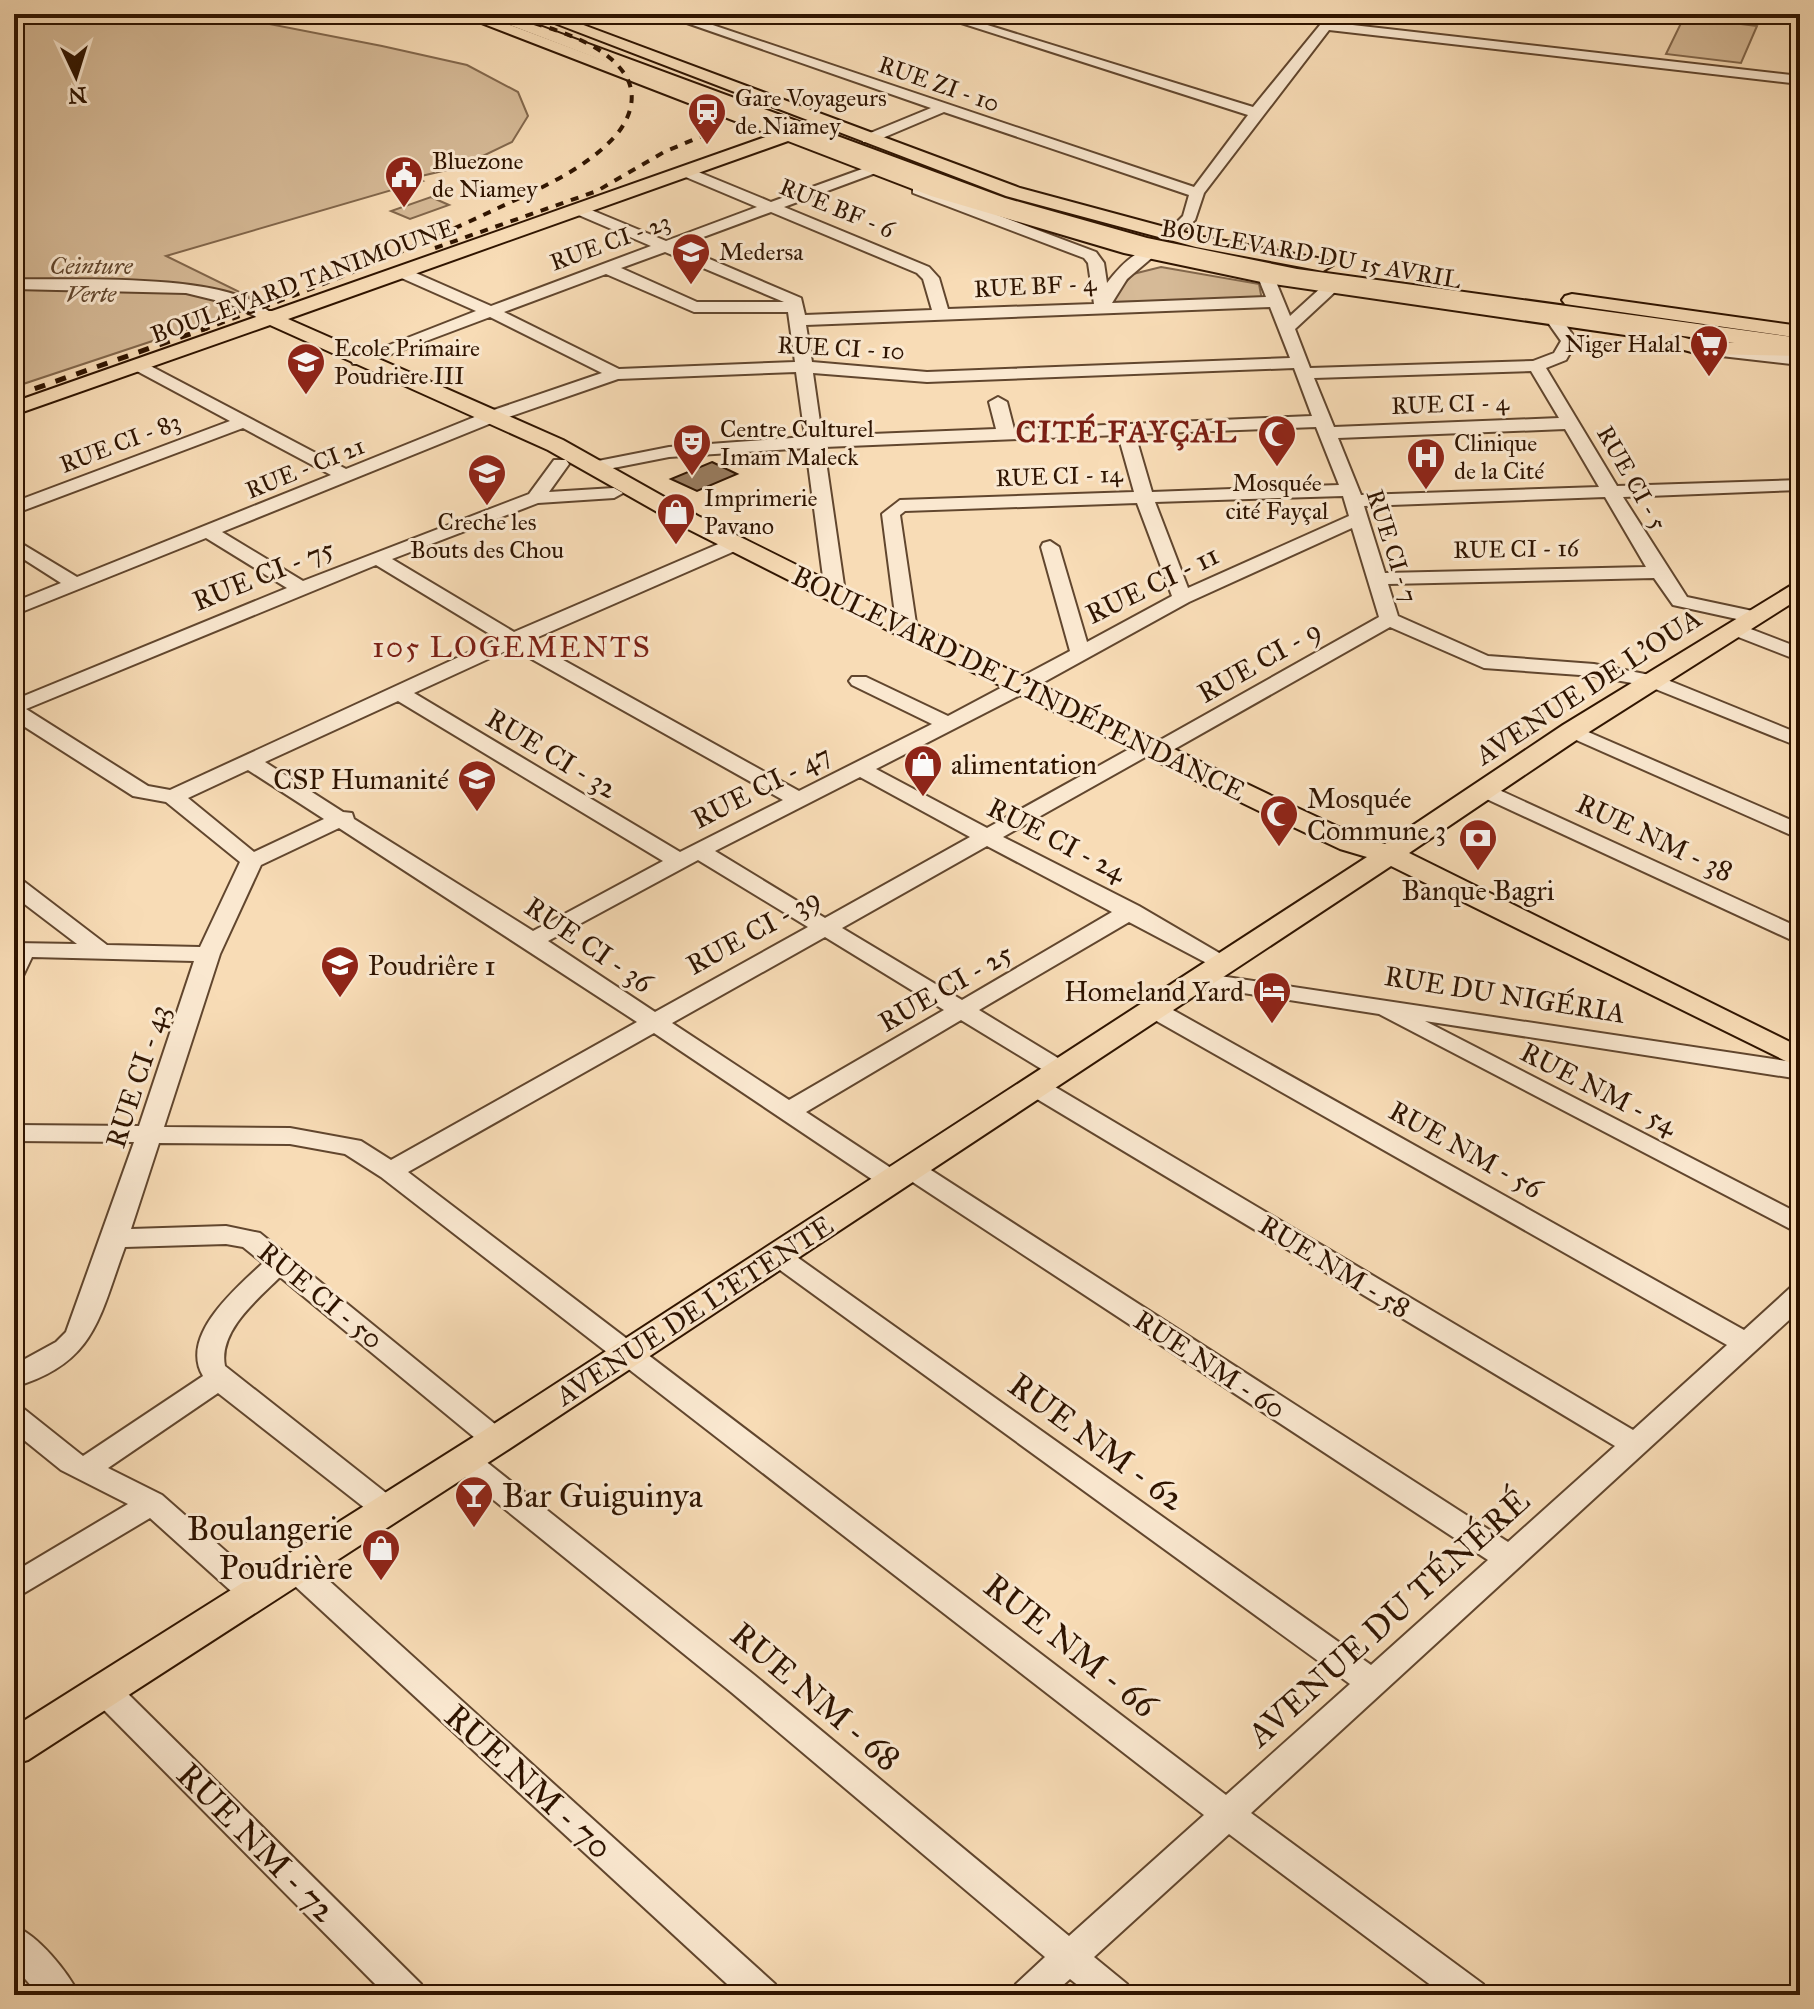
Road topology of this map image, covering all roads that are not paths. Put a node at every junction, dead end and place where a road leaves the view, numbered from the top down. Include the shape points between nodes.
1 (466, 14) edge
2 (490, 14) edge
3 (520, 14) edge
4 (539, 14) edge
5 (667, 14) edge
6 (939, 14) edge
7 (1336, 14) edge
8 (1325, 26) junction
9 (1800, 80) edge
10 (942, 108) junction
11 (1257, 113) junction
12 (784, 133) joint
13 (868, 139) junction
14 (751, 142) junction
15 (815, 145) junction
16 (871, 170) junction
17 (686, 172) junction
18 (1197, 193) junction
19 (773, 208) junction
20 (579, 210) junction
21 (1172, 235) junction
22 (670, 246) junction
23 (1149, 253) junction
24 (607, 268) junction
25 (403, 273) junction
26 (1266, 277) junction
27 (14, 284) edge
28 (1330, 288) junction
29 (1274, 302) junction
30 (1102, 307) junction
31 (492, 312) junction
32 (798, 313) junction
33 (941, 315) junction
34 (269, 317) junction
35 (1557, 324) dead end
36 (1285, 329) junction
37 (1800, 332) edge
38 (1800, 344) edge
39 (1721, 351) junction
40 (359, 360) junction
41 (1800, 360) edge
42 (141, 366) junction
43 (1536, 366) junction
44 (806, 367) junction
45 (1301, 368) junction
46 (616, 374) junction
47 (14, 401) edge
48 (998, 402) dead end
49 (14, 409) edge
50 (488, 418) junction
51 (243, 422) junction
52 (1573, 423) junction
53 (1326, 427) junction
54 (1125, 430) junction
55 (1007, 436) junction
56 (815, 442) junction
57 (560, 464) junction
58 (598, 466) junction
59 (348, 477) junction
60 (1800, 485) edge
61 (614, 493) junction
62 (1614, 493) junction
63 (1144, 497) junction
64 (535, 498) junction
65 (1354, 503) junction
66 (14, 508) edge
67 (689, 520) junction
68 (210, 533) junction
69 (737, 543) junction
70 (14, 545) edge
71 (1050, 547) dead end
72 (377, 558) junction
73 (1659, 572) junction
74 (1375, 579) junction
75 (75, 584) junction
76 (1800, 587) edge
77 (301, 588) junction
78 (835, 592) junction
79 (1182, 598) junction
80 (14, 609) edge
81 (1389, 619) junction
82 (1745, 623) junction
83 (907, 630) junction
84 (513, 640) junction
85 (1080, 651) junction
86 (1800, 655) edge
87 (859, 681) dead end
88 (1653, 681) junction
89 (1019, 688) junction
90 (397, 692) junction
91 (14, 709) edge
92 (948, 724) junction
93 (1572, 731) junction
94 (1800, 741) edge
95 (1152, 749) junction
96 (250, 762) junction
97 (860, 769) junction
98 (1486, 790) junction
99 (173, 797) junction
100 (799, 800) junction
101 (344, 818) junction
102 (1800, 832) edge
103 (985, 837) junction
104 (1370, 855) junction
105 (689, 856) junction
106 (252, 861) junction
107 (20, 897) edge
108 (1131, 911) junction
109 (824, 927) junction
110 (1800, 937) edge
111 (532, 941) junction
112 (19, 950) edge
113 (102, 952) junction
114 (208, 954) junction
115 (1213, 972) junction
116 (14, 973) edge
117 (1371, 1004) junction
118 (966, 1010) junction
119 (1155, 1010) junction
120 (650, 1022) junction
121 (1800, 1059) edge
122 (1770, 1066) junction
123 (1800, 1071) edge
124 (1049, 1079) junction
125 (1800, 1081) edge
126 (787, 1112) junction
127 (14, 1133) edge
128 (149, 1134) junction
129 (390, 1171) junction
130 (901, 1175) junction
131 (1800, 1225) edge
132 (115, 1238) junction
133 (778, 1256) junction
134 (281, 1261) junction
135 (1800, 1295) edge
136 (1747, 1344) junction
137 (628, 1351) junction
138 (14, 1377) edge
139 (219, 1379) junction
140 (14, 1416) edge
141 (496, 1440) junction
142 (1635, 1445) junction
143 (464, 1460) junction
144 (78, 1465) junction
145 (152, 1503) junction
146 (385, 1508) junction
147 (1509, 1558) junction
148 (294, 1567) junction
149 (14, 1587) edge
150 (252, 1592) junction
151 (1374, 1684) junction
152 (105, 1691) junction
153 (14, 1748) edge
154 (1226, 1813) junction
155 (14, 1941) edge
156 (1070, 1957) junction
157 (61, 1995) edge
158 (409, 1995) edge
159 (763, 1995) edge
160 (1028, 1995) edge
161 (1115, 1995) edge
162 (1471, 1995) edge

1 - 14 main road
2 - 38 highway, BOULEVARD DU 15 AVRIL via 997,203 1144,244 1297,276
3 - 38 highway, BOULEVARD DU 15 AVRIL via 995,194 1158,240 1280,266
4 - 13 main road, BOULEVARD DU 15 AVRIL
5 - 10 street, RUE ZI - 10
6 - 11 street
7 - 8 street
8 - 9 street
8 - 11 street
10 - 13 street
10 - 18 street, RUE ZI - 10
11 - 18 street
12 - 14 main road, BOULEVARD TANIMOUNE
12 - 15 main road, BOULEVARD DU 15 AVRIL
13 - 21 main road, BOULEVARD DU 15 AVRIL via 1026,197
14 - 15 main road
14 - 17 main road, BOULEVARD TANIMOUNE
14 - 34 main road, BOULEVARD TANIMOUNE
15 - 16 main road, BOULEVARD DU 15 AVRIL
16 - 19 street, RUE CI - 23
16 - 23 main road, BOULEVARD DU 15 AVRIL via 994,211
16 - 30 street via 1080,249 1096,263
17 - 19 street, RUE BF - 6
17 - 20 main road, BOULEVARD TANIMOUNE
18 - 21 street via 1190,217
19 - 22 street, RUE CI - 23
19 - 33 street, RUE BF - 6 via 923,270 931,278
20 - 22 street
20 - 25 main road, BOULEVARD TANIMOUNE
21 - 37 main road, BOULEVARD DU 15 AVRIL via 1330,267
22 - 24 street, RUE CI - 23
22 - 32 street via 789,296
23 - 26 main road, BOULEVARD DU 15 AVRIL
23 - 30 street via 1108,288
24 - 31 street, RUE CI - 23
24 - 32 street, RUE BF - 4 via 694,307
25 - 31 street, RUE CI - 10
25 - 34 main road, BOULEVARD TANIMOUNE
26 - 28 main road, BOULEVARD DU 15 AVRIL
26 - 29 street, RUE CI - 7
27 - 34 street, BOULEVARD DE L'INDÉPENDANCE via 186,288 233,300
28 - 36 street
28 - 39 main road, BOULEVARD DU 15 AVRIL via 1634,330
29 - 30 street, RUE BF - 4
29 - 36 street, RUE CI - 7
30 - 33 street, RUE BF - 4
31 - 40 street, RUE CI - 23
31 - 46 street, RUE CI - 10
32 - 33 street, RUE BF - 4
32 - 44 street
34 - 40 main road, BOULEVARD DE L'INDÉPENDANCE
34 - 42 main road, BOULEVARD TANIMOUNE
34 - 47 main road, BOULEVARD TANIMOUNE
35 - 43 street via 1569,341
36 - 45 street, RUE CI - 7
38 - 39 main road, BOULEVARD DU 15 AVRIL
39 - 41 street
40 - 50 main road, BOULEVARD DE L'INDÉPENDANCE
42 - 49 main road, BOULEVARD TANIMOUNE
42 - 51 street
43 - 45 street, RUE CI - 10
43 - 52 street, RUE CI - 5
44 - 45 street, RUE CI - 10 via 927,377
44 - 46 street, RUE CI - 10
44 - 56 street
45 - 53 street, RUE CI - 7
46 - 50 street, RUE - CI 21
48 - 55 street
50 - 57 main road, BOULEVARD DE L'INDÉPENDANCE
50 - 58 main road, BOULEVARD DE L'INDÉPENDANCE
50 - 59 street, RUE - CI 21
51 - 59 street
51 - 66 street, RUE CI - 83
52 - 53 street, RUE CI - 4
52 - 62 street, RUE CI - 5
53 - 54 street, RUE CI - 4
53 - 65 street, RUE CI - 7
54 - 55 street, RUE CI - 4
54 - 63 street
55 - 56 street, RUE CI - 4
56 - 58 street, RUE CI - 4 via 669,452
56 - 78 street
57 - 61 main road, BOULEVARD DE L'INDÉPENDANCE
57 - 64 street
58 - 67 main road, BOULEVARD DE L'INDÉPENDANCE
59 - 68 street, RUE - CI 21
60 - 62 street, RUE CI - 14
61 - 64 street, RUE CI - 75
61 - 67 main road, BOULEVARD DE L'INDÉPENDANCE
62 - 65 street, RUE CI - 14
62 - 73 street, RUE CI - 5
63 - 65 street, RUE CI - 14
63 - 79 street
63 - 83 street, RUE CI - 14 via 893,509
64 - 72 street, RUE CI - 75
65 - 74 street, RUE CI - 7
65 - 79 street, RUE CI - 11
67 - 69 main road, BOULEVARD DE L'INDÉPENDANCE
68 - 75 street, RUE - CI 21
68 - 77 street
69 - 78 main road, BOULEVARD DE L'INDÉPENDANCE
69 - 84 street
70 - 75 street
71 - 85 street
72 - 77 street, RUE CI - 75
72 - 84 street
73 - 74 street, RUE CI - 16
73 - 82 street, RUE CI - 5 via 1680,601
74 - 81 street, RUE CI - 7
75 - 80 street, RUE - CI 21
76 - 82 main road, AVENUE DE L'OUA
77 - 91 street, RUE CI - 75
78 - 83 main road, BOULEVARD DE L'INDÉPENDANCE
79 - 85 street, RUE CI - 11
81 - 88 street, RUE CI - 7 via 1484,662 1594,670
81 - 95 street, RUE CI - 9
82 - 86 street, RUE CI - 5
82 - 88 main road, AVENUE DE L'OUA
83 - 89 main road, BOULEVARD DE L'INDÉPENDANCE
84 - 90 street
84 - 100 street
85 - 89 street, RUE CI - 11
87 - 92 street
88 - 93 main road, AVENUE DE L'OUA
88 - 94 street, RUE CI - 7
89 - 92 street, RUE CI - 47
89 - 95 main road, BOULEVARD DE L'INDÉPENDANCE
90 - 96 street
90 - 105 street, RUE CI - 32
91 - 99 street via 141,791
92 - 97 street, RUE CI - 47
93 - 98 main road, AVENUE DE L'OUA
93 - 102 street
95 - 103 street, RUE CI - 39
95 - 104 main road, BOULEVARD DE L'INDÉPENDANCE
96 - 99 street
96 - 101 street, RUE CI - 36
97 - 100 street, RUE CI - 47
97 - 103 street, RUE CI - 24
98 - 104 main road, AVENUE DE L'OUA
98 - 110 street, RUE NM - 38
99 - 106 street
100 - 105 street, RUE CI - 47
101 - 106 street
101 - 111 street, RUE CI - 36
103 - 108 street, RUE CI - 24
103 - 109 street, RUE CI - 39
104 - 115 main road, AVENUE DE L'ETENTE
104 - 121 main road, BOULEVARD DE L'INDÉPENDANCE
104 - 122 main road, BOULEVARD DE L'INDÉPENDANCE
105 - 109 street
105 - 111 street, RUE CI - 47
106 - 114 street, RUE CI - 43
107 - 113 street
108 - 115 street, RUE CI - 24
108 - 118 street, RUE CI - 25
109 - 118 street
109 - 120 street, RUE CI - 39
111 - 120 street, RUE CI - 36
112 - 113 street
112 - 116 street
113 - 114 street
114 - 128 street, RUE CI - 43
115 - 117 street, RUE DU NIGÉRIA
115 - 119 main road, AVENUE DE L'ETENTE
117 - 122 street, RUE DU NIGÉRIA
117 - 131 street, RUE NM - 54
118 - 124 street
118 - 126 street, RUE CI - 25
119 - 124 main road, AVENUE DE L'ETENTE
119 - 136 street, RUE NM - 56
120 - 126 street, RUE CI - 36
120 - 129 street, RUE CI - 39
122 - 123 street, RUE DU NIGÉRIA
122 - 125 main road, BOULEVARD DE L'INDÉPENDANCE
124 - 130 main road, AVENUE DE L'ETENTE
124 - 142 street, RUE NM - 58
126 - 130 street, RUE CI - 36
127 - 128 street, RUE NM - 66
128 - 129 street, RUE NM - 66 via 326,1140 352,1147
128 - 132 street, RUE CI - 43
129 - 137 street, RUE NM - 66
130 - 133 main road, AVENUE DE L'ETENTE
130 - 147 street, RUE NM - 60
132 - 134 street, RUE CI - 50 via 242,1236
132 - 138 street, RUE CI - 43 via 78,1336 66,1349
133 - 137 main road, AVENUE DE L'ETENTE
133 - 151 street, RUE NM - 62
134 - 139 street via 239,1302 220,1330 210,1362
134 - 141 street, RUE CI - 50
135 - 136 street, AVENUE DU TÉNÉRÉ
136 - 142 street, AVENUE DU TÉNÉRÉ
137 - 141 main road, AVENUE DE L'ETENTE
137 - 154 street, RUE NM - 66
139 - 144 street
139 - 146 street
140 - 144 street
141 - 143 main road, AVENUE DE L'ETENTE
142 - 147 street, AVENUE DU TÉNÉRÉ
143 - 146 main road, AVENUE DE L'ETENTE
143 - 156 street, RUE NM - 68
144 - 145 street
145 - 149 street
145 - 150 street
146 - 148 main road, AVENUE DE L'ETENTE
147 - 151 street, AVENUE DU TÉNÉRÉ
148 - 150 main road, AVENUE DE L'ETENTE
148 - 159 street, RUE NM - 70
150 - 152 main road, AVENUE DE L'ETENTE
151 - 154 street, AVENUE DU TÉNÉRÉ
152 - 153 main road, AVENUE DE L'ETENTE
152 - 158 street, RUE NM - 72
154 - 156 street, AVENUE DU TÉNÉRÉ
154 - 162 street, RUE NM - 66
155 - 157 street
156 - 160 street, AVENUE DU TÉNÉRÉ
156 - 161 street, RUE NM - 68

